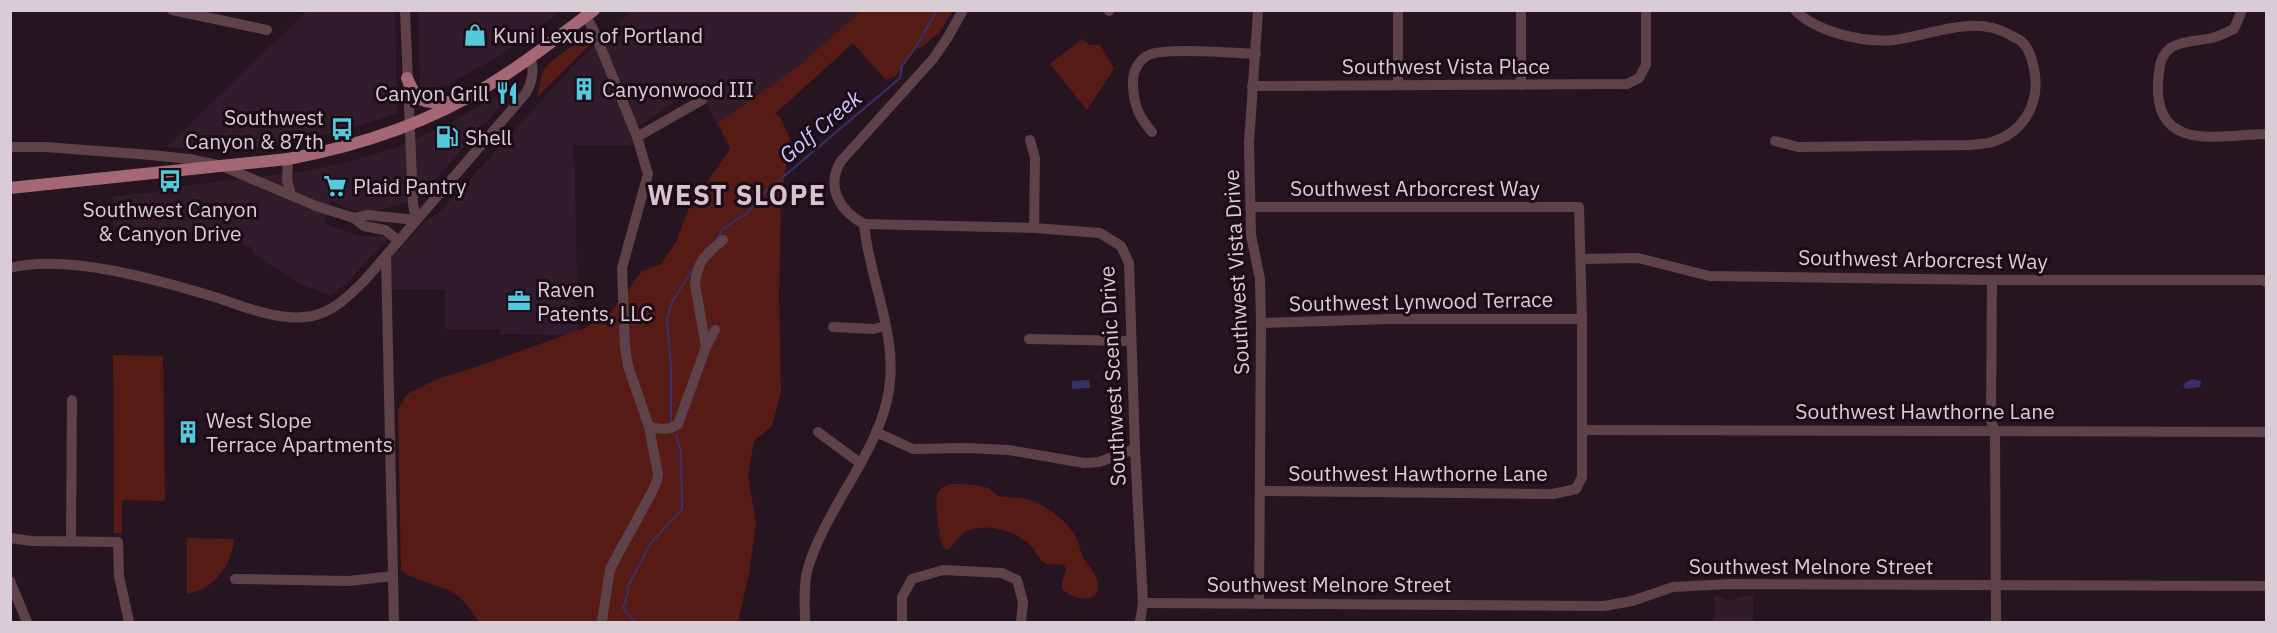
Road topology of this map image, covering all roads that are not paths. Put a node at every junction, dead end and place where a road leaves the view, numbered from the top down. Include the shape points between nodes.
1 (172, 10) edge
2 (405, 10) edge
3 (963, 10) edge
4 (1258, 10) edge
5 (1398, 10) edge
6 (1521, 10) edge
7 (1646, 10) edge
8 (1795, 10) edge
9 (2242, 10) edge
10 (590, 13) edge
11 (267, 30) dead end
12 (1256, 54) junction
13 (530, 58) junction
14 (406, 78) junction
15 (1398, 85) junction
16 (1521, 85) junction
17 (1252, 86) junction
18 (702, 100) dead end
19 (460, 102) junction
20 (410, 125) junction
21 (1152, 132) dead end
22 (2266, 134) edge
23 (637, 137) junction
24 (1030, 141) dead end
25 (1775, 141) dead end
26 (10, 147) edge
27 (288, 159) junction
28 (222, 166) junction
29 (10, 188) edge
30 (291, 195) junction
31 (1251, 207) junction
32 (354, 218) junction
33 (392, 218) junction
34 (416, 220) junction
35 (864, 224) junction
36 (1034, 228) junction
37 (385, 230) junction
38 (723, 240) dead end
39 (399, 241) junction
40 (386, 257) junction
41 (1581, 259) junction
42 (10, 268) edge
43 (1992, 280) junction
44 (2266, 282) edge
45 (1582, 319) junction
46 (1261, 323) junction
47 (886, 326) junction
48 (833, 327) dead end
49 (715, 330) dead end
50 (1029, 339) dead end
51 (1131, 341) junction
52 (705, 347) junction
53 (72, 400) dead end
54 (649, 427) junction
55 (1583, 430) junction
56 (1995, 431) junction
57 (818, 432) dead end
58 (876, 432) junction
59 (2266, 432) edge
60 (1135, 448) junction
61 (860, 463) junction
62 (1261, 491) junction
63 (10, 538) edge
64 (71, 542) junction
65 (393, 576) junction
66 (235, 579) dead end
67 (10, 581) edge
68 (1996, 585) junction
69 (2266, 586) edge
70 (1143, 603) junction
71 (1259, 604) junction
72 (602, 621) edge
73 (27, 622) edge
74 (129, 622) edge
75 (394, 622) edge
76 (805, 622) edge
77 (902, 622) edge
78 (1021, 622) edge
79 (1140, 622) edge
80 (1996, 622) edge

1 - 11 street
2 - 14 street
3 - 35 street via 933,59 837,167 838,198 845,212
4 - 12 street, Southwest Vista Drive
5 - 15 street
6 - 16 street
7 - 16 street, Southwest Vista Place via 1646,65 1639,78 1627,84
8 - 25 street via 1832,32 1858,38 1892,40 1970,25 2000,29 2022,42 2034,64 2035,101 2025,120 1993,142 1798,147
9 - 22 street via 2234,28 2211,38 2190,40 2164,54 2159,67 2160,110 2173,129 2187,135
10 - 13 main road
10 - 23 street
12 - 17 street, Southwest Vista Drive
12 - 21 street via 1162,51 1144,57 1134,73 1133,98 1137,114
13 - 19 main road
13 - 34 street via 532,75 526,93
14 - 19 main road via 420,99
14 - 20 street
15 - 16 street, Southwest Vista Place
15 - 17 street, Southwest Vista Place
17 - 31 street, Southwest Vista Drive
18 - 23 street
19 - 20 main road
20 - 27 main road via 331,151
20 - 34 street
23 - 54 street via 648,174 622,268 625,347
24 - 36 street via 1035,158
26 - 28 street via 151,155
27 - 28 main road
27 - 30 street
28 - 29 main road
28 - 30 street
30 - 32 street
31 - 41 street, Southwest Arborcrest Way via 1579,207
31 - 46 street, Southwest Vista Drive
32 - 33 street
32 - 37 street via 364,226
33 - 34 street
33 - 37 street
34 - 39 street
35 - 36 street, Southwest Scenic Drive
35 - 47 street
36 - 51 street, Southwest Scenic Drive via 1100,233 1121,246 1129,263
37 - 39 street
38 - 52 street via 705,256 696,274
39 - 40 street
40 - 42 street via 338,304 295,318 131,275 60,264
40 - 65 street
41 - 43 street, Southwest Arborcrest Way via 1638,258 1709,276
41 - 45 street
43 - 44 street, Southwest Arborcrest Way
43 - 56 street via 1991,421
45 - 46 street, Southwest Lynwood Terrace
45 - 55 street
46 - 62 street, Southwest Vista Drive
47 - 48 street
47 - 58 street via 890,389
49 - 52 street
50 - 51 street
51 - 60 street, Southwest Scenic Drive
52 - 54 street via 678,424 666,429
53 - 64 street
54 - 72 street via 657,480 610,568
55 - 56 street, Southwest Hawthorne Lane
55 - 62 street, Southwest Hawthorne Lane via 1582,477 1576,489 1553,494
56 - 59 street, Southwest Hawthorne Lane
56 - 68 street
57 - 61 street
58 - 60 street via 913,449 1009,450 1084,463 1099,462
58 - 61 street
60 - 70 street, Southwest Scenic Drive
61 - 76 street via 822,531 807,570
62 - 71 street, Southwest Vista Drive
63 - 64 street
64 - 74 street via 118,542 118,576
65 - 66 street via 350,581
65 - 75 street
67 - 73 street
68 - 69 street, Southwest Melnore Street
68 - 71 street, Southwest Melnore Street via 1684,585 1604,606
68 - 80 street
70 - 71 street, Southwest Melnore Street
70 - 79 street, Southwest Scenic Drive
77 - 78 street via 902,597 912,579 943,570 1002,573 1017,580 1023,602

